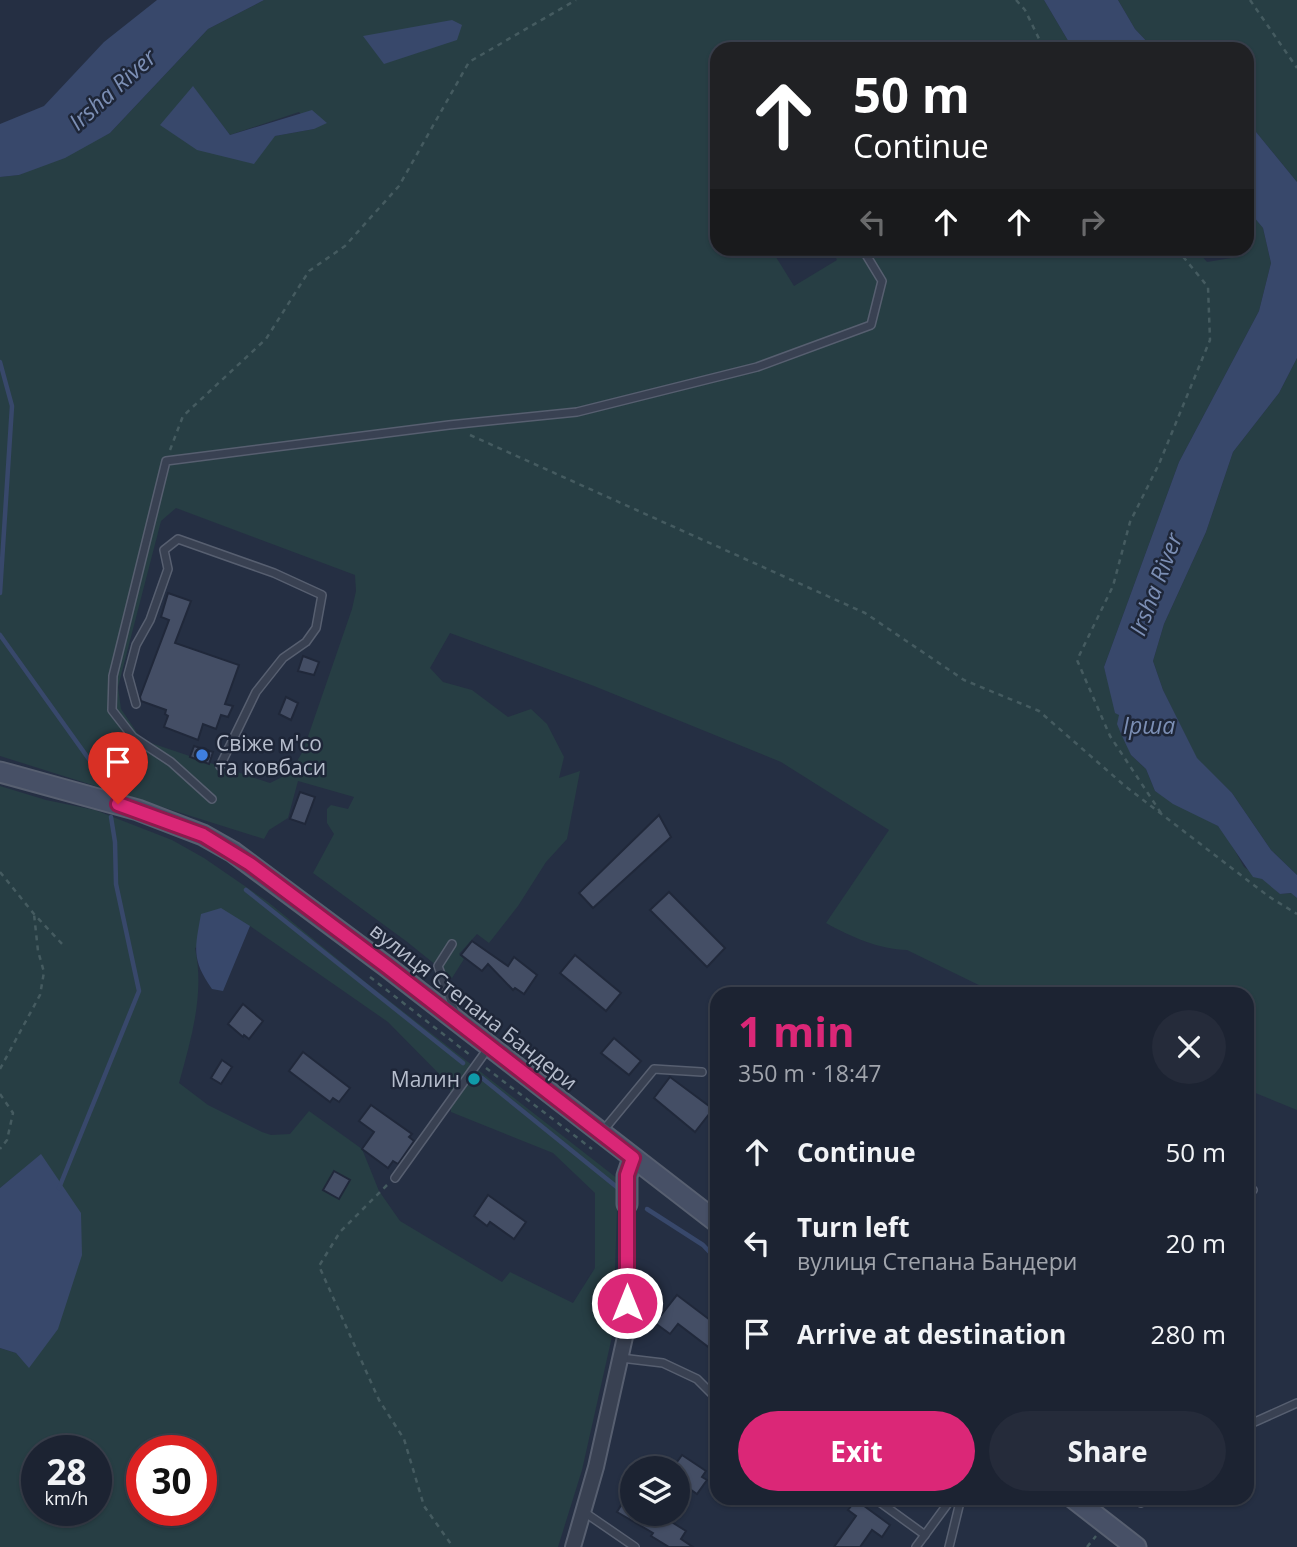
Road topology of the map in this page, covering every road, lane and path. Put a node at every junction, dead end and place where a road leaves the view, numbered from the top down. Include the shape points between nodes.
1 (576, 0) edge
2 (1016, 0) edge
3 (1250, 0) edge
4 (1041, 42) edge
5 (1297, 68) edge
6 (867, 256) edge
7 (1183, 256) edge
8 (486, 442) dead end
9 (166, 461) junction
10 (136, 704) dead end
11 (220, 766) dead end
12 (0, 772) edge
13 (212, 799) dead end
14 (1163, 816) junction
15 (0, 872) edge
16 (34, 914) junction
17 (1297, 914) edge
18 (453, 944) dead end
19 (64, 946) dead end
20 (369, 976) dead end
21 (459, 1023) junction
22 (484, 1054) junction
23 (0, 1069) edge
24 (702, 1072) dead end
25 (0, 1094) edge
26 (598, 1142) junction
27 (0, 1149) edge
28 (633, 1158) junction
29 (395, 1178) joint
30 (627, 1204) joint
31 (710, 1226) edge
32 (620, 1358) junction
33 (710, 1392) edge
34 (1297, 1403) edge
35 (1254, 1422) edge
36 (884, 1505) edge
37 (947, 1505) edge
38 (959, 1505) edge
39 (1082, 1505) edge
40 (584, 1512) junction
41 (925, 1535) junction
42 (1096, 1535) dead end
43 (453, 1547) edge
44 (573, 1547) edge
45 (635, 1547) edge
46 (916, 1547) edge
47 (949, 1547) edge
48 (1087, 1547) edge
49 (1136, 1547) edge

1 - 9 path via 470,62 399,186 345,246 309,271 266,339 183,416
2 - 4 path
3 - 5 path
6 - 9 lane via 882,281 871,325 757,367 578,412
7 - 14 path via 1208,287 1210,340 1130,522 1113,586 1077,660 1110,736
8 - 14 path via 865,613 964,680 1039,711
9 - 13 lane via 113,676 112,710 133,737 171,762
10 - 11 lane via 128,675 168,569 164,550 178,539 322,595 316,628 306,642 283,658 256,692
12 - 21 street, вулиця Степана Бандери via 118,804 203,835 241,858
14 - 17 path
15 - 16 path
16 - 19 path
16 - 23 path via 44,972 40,995
18 - 21 lane via 438,966
20 - 22 path
21 - 22 street, вулиця Степана Бандери
22 - 26 street, вулиця Степана Бандери
22 - 26 path
22 - 29 lane
24 - 26 lane via 654,1069
25 - 27 path via 13,1112 7,1140
26 - 28 street, вулиця Степана Бандери
28 - 30 street via 627,1175
28 - 31 street, вулиця Степана Бандери
29 - 43 path via 340,1232 319,1266 379,1399 404,1438 424,1506
30 - 32 street via 627,1328
32 - 33 lane via 663,1363 697,1379
32 - 40 street
34 - 35 lane
36 - 41 lane
37 - 41 lane
38 - 47 lane
39 - 49 street
40 - 44 street
40 - 45 lane
41 - 46 lane
42 - 48 path

